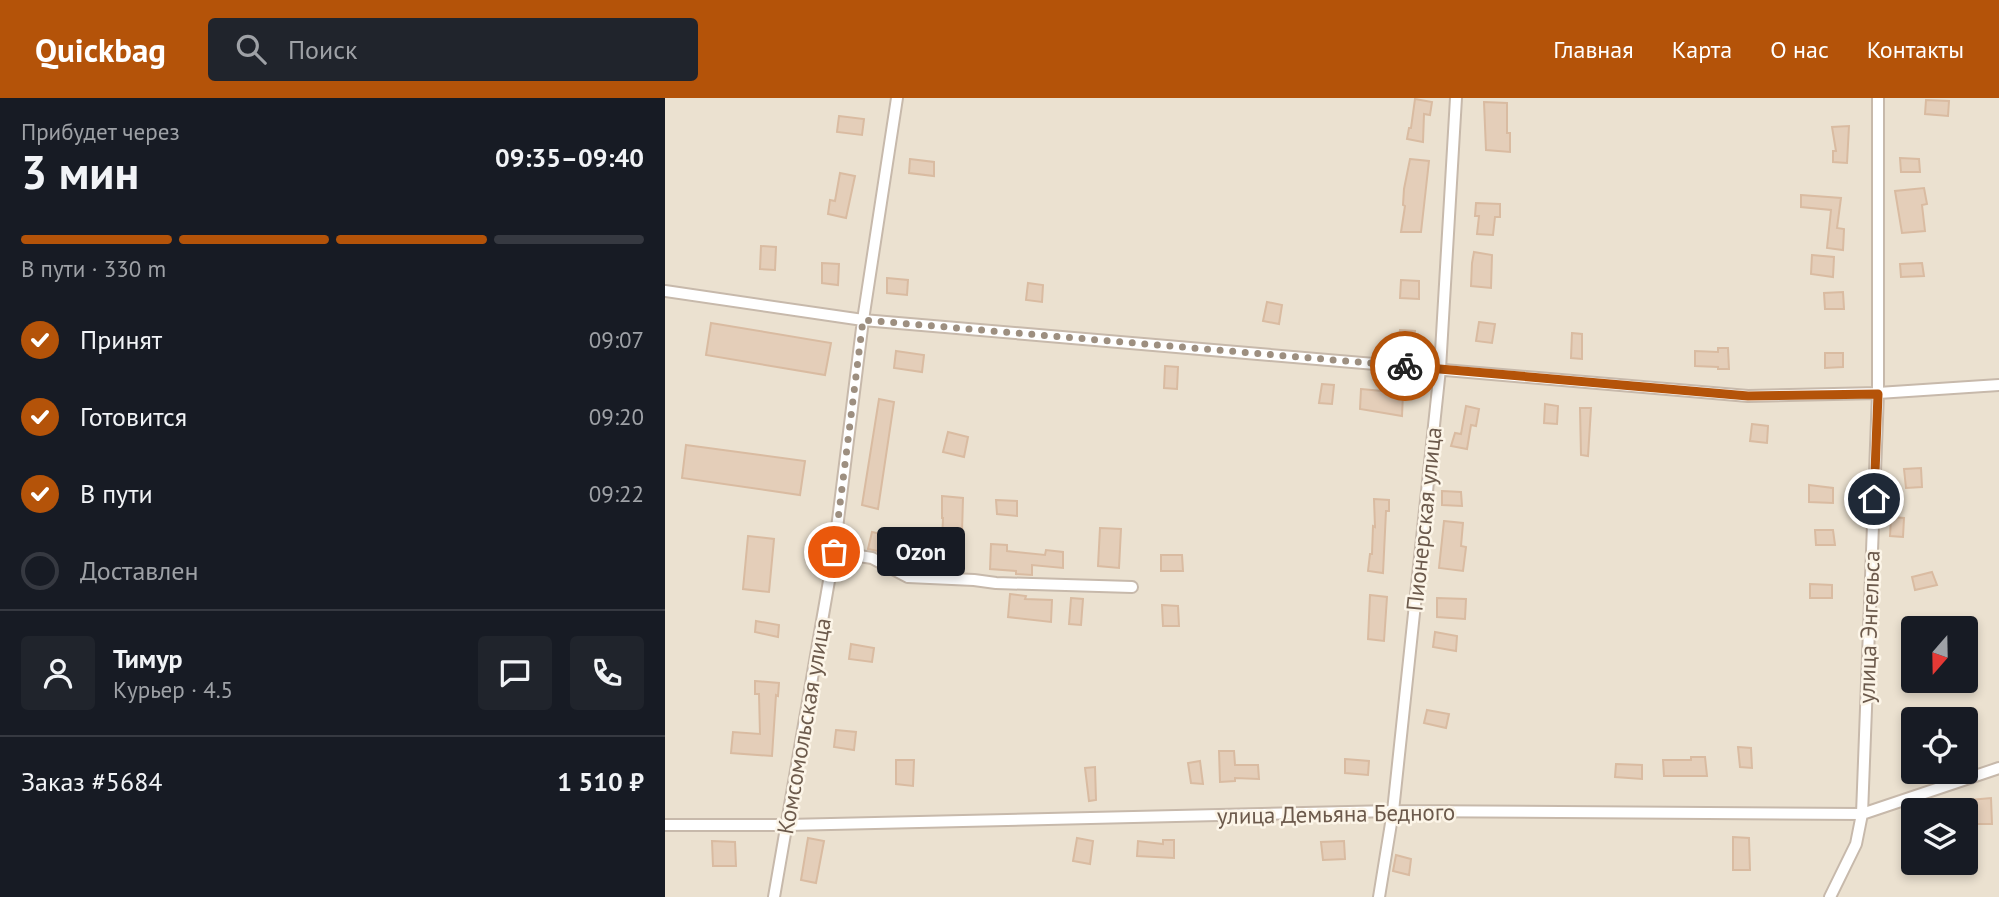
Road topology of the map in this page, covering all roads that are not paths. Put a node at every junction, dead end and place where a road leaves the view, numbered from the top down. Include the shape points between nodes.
1 (897, 98) edge
2 (1456, 98) edge
3 (1878, 98) edge
4 (665, 291) edge
5 (863, 320) junction
6 (1440, 369) junction
7 (1999, 385) edge
8 (1878, 394) junction
9 (834, 552) junction
10 (1132, 587) dead end
11 (1999, 768) edge
12 (1393, 811) junction
13 (1862, 814) junction
14 (665, 825) edge
15 (787, 825) junction
16 (774, 897) edge
17 (1379, 897) edge
18 (1830, 897) edge

1 - 5 street, Комсомольская улица
2 - 6 street, Пионерская улица
3 - 8 street, улица Энгельса
4 - 5 street
5 - 6 street
5 - 9 street, Комсомольская улица
6 - 8 street via 1748,396
6 - 12 street, Пионерская улица
7 - 8 street
8 - 13 street, улица Энгельса
9 - 10 street via 872,558 908,577
9 - 15 street, Комсомольская улица
11 - 13 street, улица Демьяна Бедного
12 - 13 street, улица Демьяна Бедного
12 - 15 street, улица Демьяна Бедного
12 - 17 street, Пионерская улица
13 - 18 street, улица Энгельса via 1856,844
14 - 15 street, улица Демьяна Бедного
15 - 16 street, Комсомольская улица

